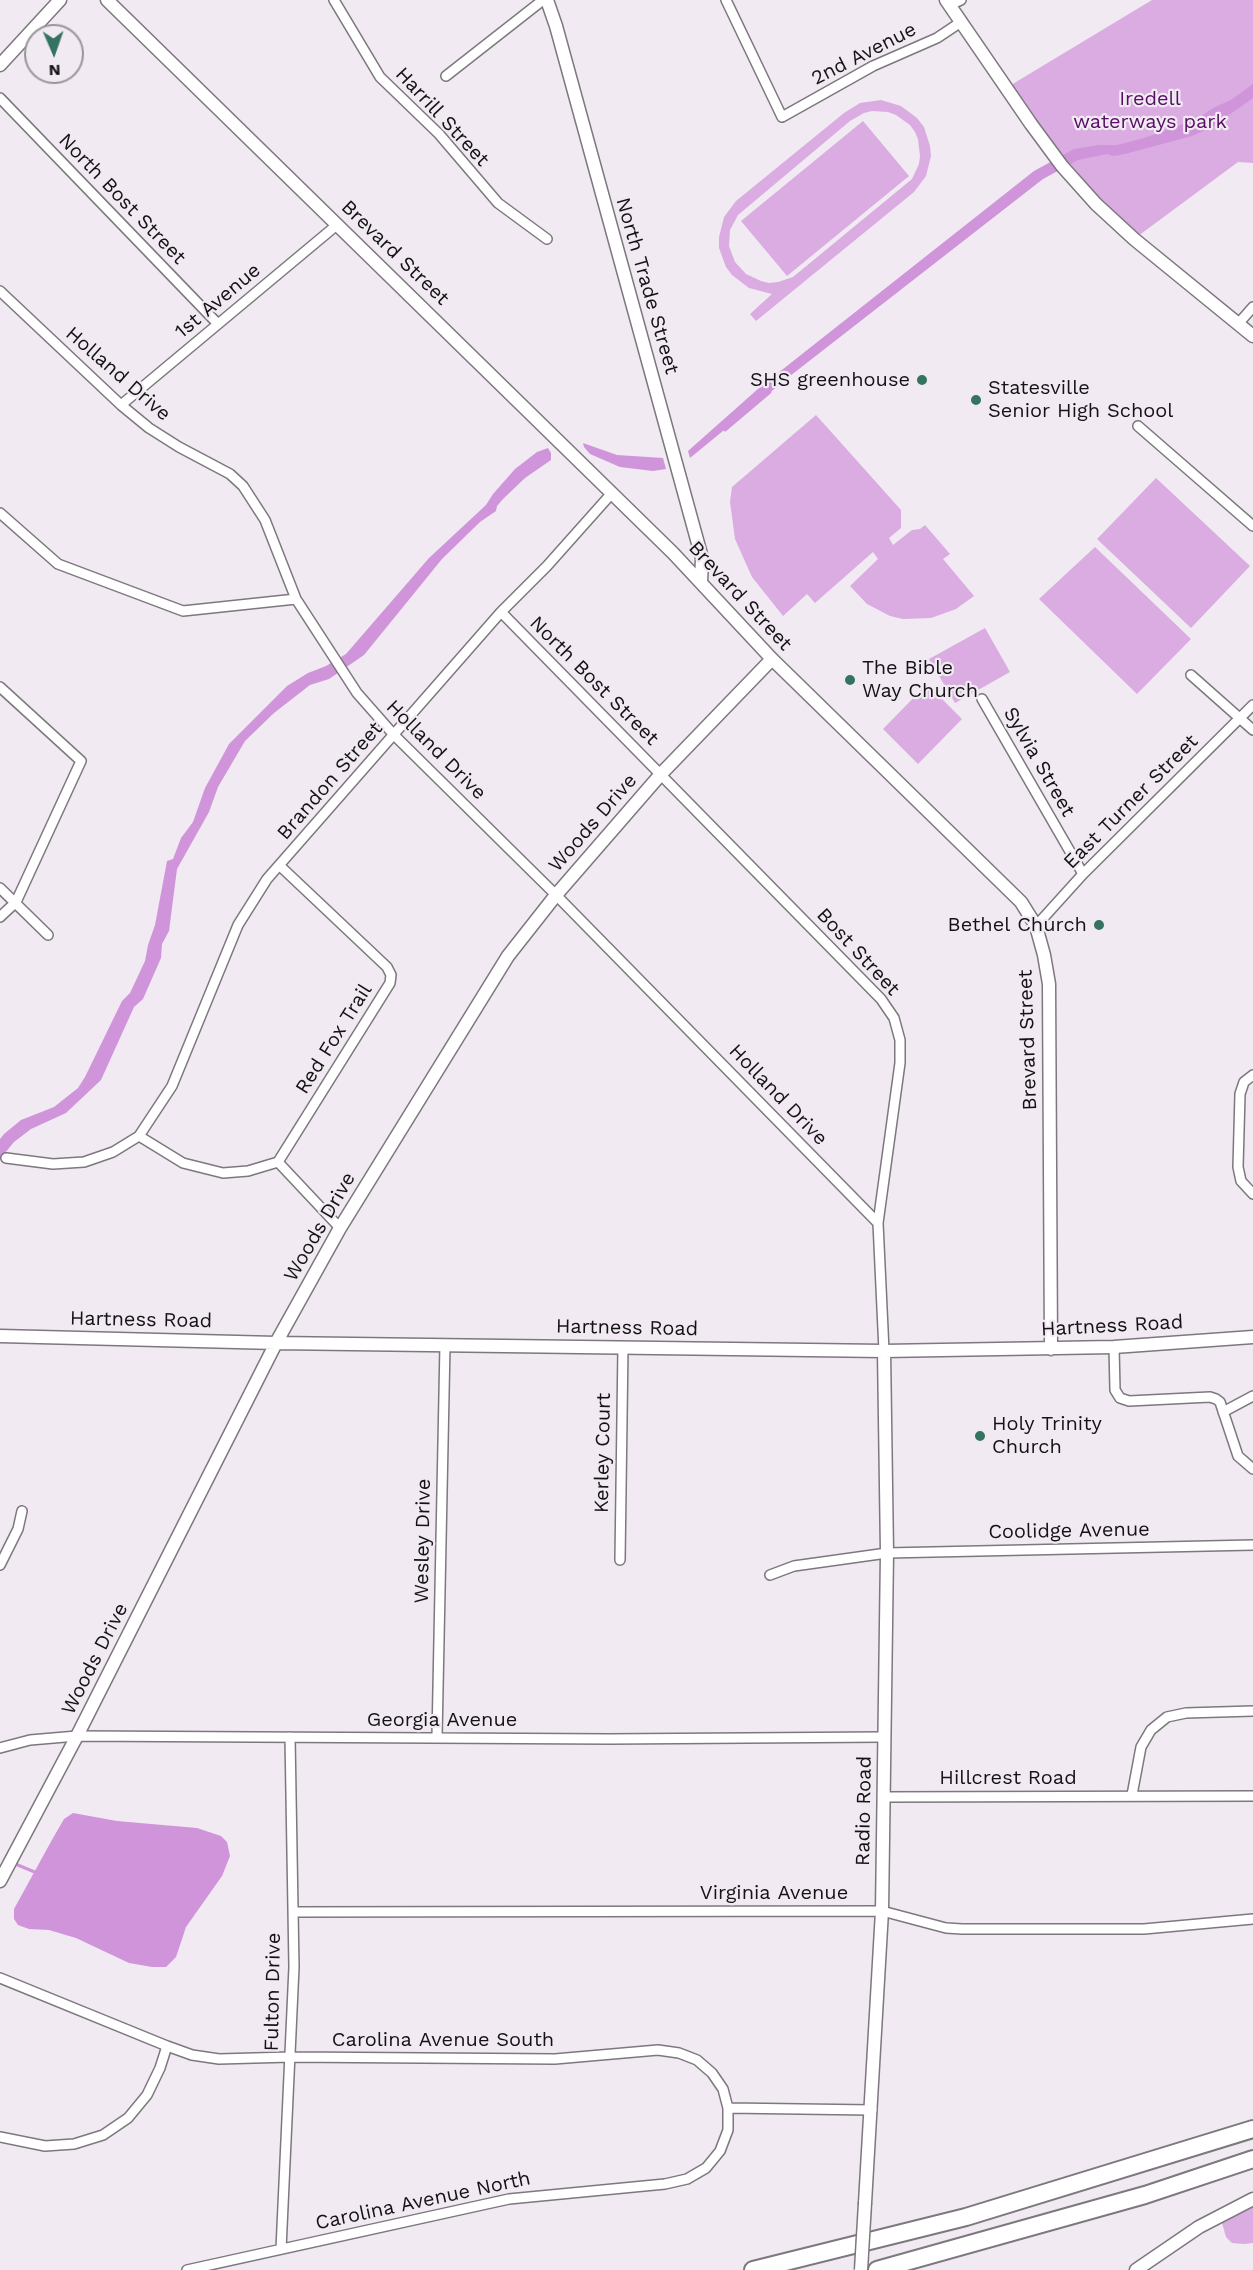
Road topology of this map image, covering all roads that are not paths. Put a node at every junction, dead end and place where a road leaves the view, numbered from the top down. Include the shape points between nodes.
1 (60, 0) edge
2 (107, 0) edge
3 (334, 0) edge
4 (545, 0) edge
5 (729, 1) edge
6 (952, 2) edge
7 (961, 22) junction
8 (0, 65) edge
9 (446, 76) dead end
10 (0, 98) edge
11 (338, 224) junction
12 (547, 239) dead end
13 (0, 291) edge
14 (1253, 307) edge
15 (218, 324) junction
16 (1238, 324) junction
17 (1253, 336) edge
18 (121, 405) junction
19 (1138, 426) dead end
20 (612, 493) junction
21 (0, 513) edge
22 (1253, 526) edge
23 (701, 583) junction
24 (296, 599) junction
25 (501, 612) junction
26 (772, 659) junction
27 (1191, 675) dead end
28 (0, 687) edge
29 (982, 699) dead end
30 (1253, 705) edge
31 (1239, 719) junction
32 (1253, 730) edge
33 (394, 735) junction
34 (661, 774) junction
35 (279, 865) junction
36 (1083, 874) junction
37 (0, 888) edge
38 (556, 895) junction
39 (16, 902) junction
40 (0, 917) edge
41 (1036, 926) junction
42 (48, 935) dead end
43 (1253, 1075) edge
44 (139, 1136) junction
45 (6, 1158) dead end
46 (278, 1162) junction
47 (1253, 1194) edge
48 (878, 1223) junction
49 (340, 1228) junction
50 (0, 1336) edge
51 (1253, 1337) edge
52 (276, 1343) junction
53 (445, 1345) junction
54 (623, 1347) junction
55 (1114, 1347) junction
56 (1051, 1349) junction
57 (884, 1351) junction
58 (1253, 1396) edge
59 (1223, 1412) junction
60 (1253, 1469) edge
61 (21, 1511) dead end
62 (1253, 1545) edge
63 (887, 1553) junction
64 (620, 1560) dead end
65 (0, 1565) edge
66 (770, 1575) dead end
67 (1253, 1711) edge
68 (77, 1736) junction
69 (290, 1737) junction
70 (437, 1737) junction
71 (884, 1737) junction
72 (0, 1748) edge
73 (1132, 1795) junction
74 (1253, 1796) edge
75 (884, 1797) junction
76 (0, 1881) edge
77 (882, 1911) junction
78 (293, 1912) junction
79 (1253, 1919) edge
80 (0, 1978) edge
81 (167, 2046) junction
82 (290, 2057) junction
83 (728, 2108) junction
84 (872, 2110) junction
85 (1253, 2129) edge
86 (0, 2137) edge
87 (1253, 2159) edge
88 (1253, 2199) edge
89 (281, 2249) junction
90 (187, 2270) edge
91 (753, 2270) edge
92 (861, 2270) edge
93 (877, 2270) edge
94 (1136, 2270) edge

1 - 8 street
2 - 11 street, Brevard Street
3 - 12 street, Harrill Street via 380,77 439,134 498,203
4 - 9 street
4 - 23 street, North Trade Street via 556,26 702,558
5 - 7 street, 2nd Avenue via 782,117
6 - 7 street
7 - 16 street via 1060,163 1096,204
10 - 15 street, North Bost Street
11 - 15 street, 1st Avenue
11 - 20 street, Brevard Street
13 - 18 street, Holland Drive
14 - 16 street
15 - 18 street, 1st Avenue
16 - 17 street
18 - 24 street, Holland Drive via 149,428 230,474 243,486 266,520
19 - 22 street
20 - 23 street, Brevard Street
20 - 25 street, Brandon Street
21 - 24 street via 58,564 183,611
23 - 26 street, Brevard Street
24 - 33 street, Holland Drive via 357,693
25 - 33 street, Brandon Street
25 - 34 street, North Bost Street
26 - 34 street, Woods Drive
26 - 41 street, Brevard Street via 1021,902
27 - 31 street
28 - 39 street via 81,761
29 - 36 street, Sylvia Street
30 - 31 street, East Turner Street
31 - 32 street
31 - 36 street, East Turner Street
33 - 35 street, Brandon Street
33 - 38 street, Holland Drive
34 - 38 street, Woods Drive
34 - 48 street, Bost Street via 881,999 894,1018 900,1040 900,1063
35 - 44 street, Brandon Street via 255,894 238,925 172,1086
35 - 46 street, Red Fox Trail via 391,975 390,983
36 - 41 street, East Turner Street
37 - 39 street
38 - 48 street, Holland Drive
38 - 49 street, Woods Drive via 508,956
39 - 40 street
39 - 42 street
41 - 56 street, Brevard Street via 1048,974 1051,1014
43 - 47 street via 1240,1095 1238,1167 1241,1181
44 - 45 street via 113,1152 84,1162 53,1164
44 - 46 street via 183,1164 224,1173
46 - 49 street
48 - 57 street, Bost Street
49 - 52 street, Woods Drive
50 - 52 street, Hartness Road
51 - 55 street, Hartness Road
52 - 53 street, Hartness Road
52 - 68 street, Woods Drive
53 - 54 street, Hartness Road
53 - 70 street, Wesley Drive
54 - 57 street, Hartness Road
54 - 64 street, Kerley Court
55 - 56 street, Hartness Road
55 - 59 street via 1115,1390 1120,1398 1129,1401 1210,1397 1220,1402
56 - 57 street, Hartness Road
57 - 63 street, Radio Road
58 - 59 street
59 - 60 street via 1238,1456
61 - 65 street via 18,1529
62 - 63 street, Coolidge Avenue
63 - 66 street, Coolidge Avenue via 794,1566
63 - 71 street, Radio Road
67 - 73 street via 1186,1713 1167,1718 1151,1730 1142,1747
68 - 69 street, Georgia Avenue
68 - 72 street, Georgia Avenue via 30,1740
68 - 76 street, Woods Drive
69 - 70 street, Georgia Avenue
69 - 78 street, Fulton Drive
70 - 71 street, Georgia Avenue
71 - 75 street, Radio Road
73 - 74 street, Hillcrest Road
73 - 75 street, Hillcrest Road
75 - 77 street, Radio Road
77 - 78 street, Virginia Avenue
77 - 79 street, Virginia Avenue via 962,1929 1144,1929
77 - 84 street, Radio Road
78 - 82 street, Fulton Drive
80 - 81 street, Carolina Avenue South
81 - 82 street, Carolina Avenue South via 219,2059
81 - 86 street via 147,2095 128,2118 103,2135 74,2144 45,2146
82 - 83 street, Carolina Avenue South via 512,2060 658,2050 679,2052 712,2073 723,2089
82 - 89 street, Fulton Drive
83 - 84 street
83 - 89 street, Carolina Avenue North via 728,2130 720,2151 706,2168 687,2179 509,2199
84 - 92 street, Radio Road, bridge
85 - 91 highway via 966,2217
87 - 93 highway via 1135,2198
88 - 94 street via 1199,2227
89 - 90 street, Carolina Avenue North

